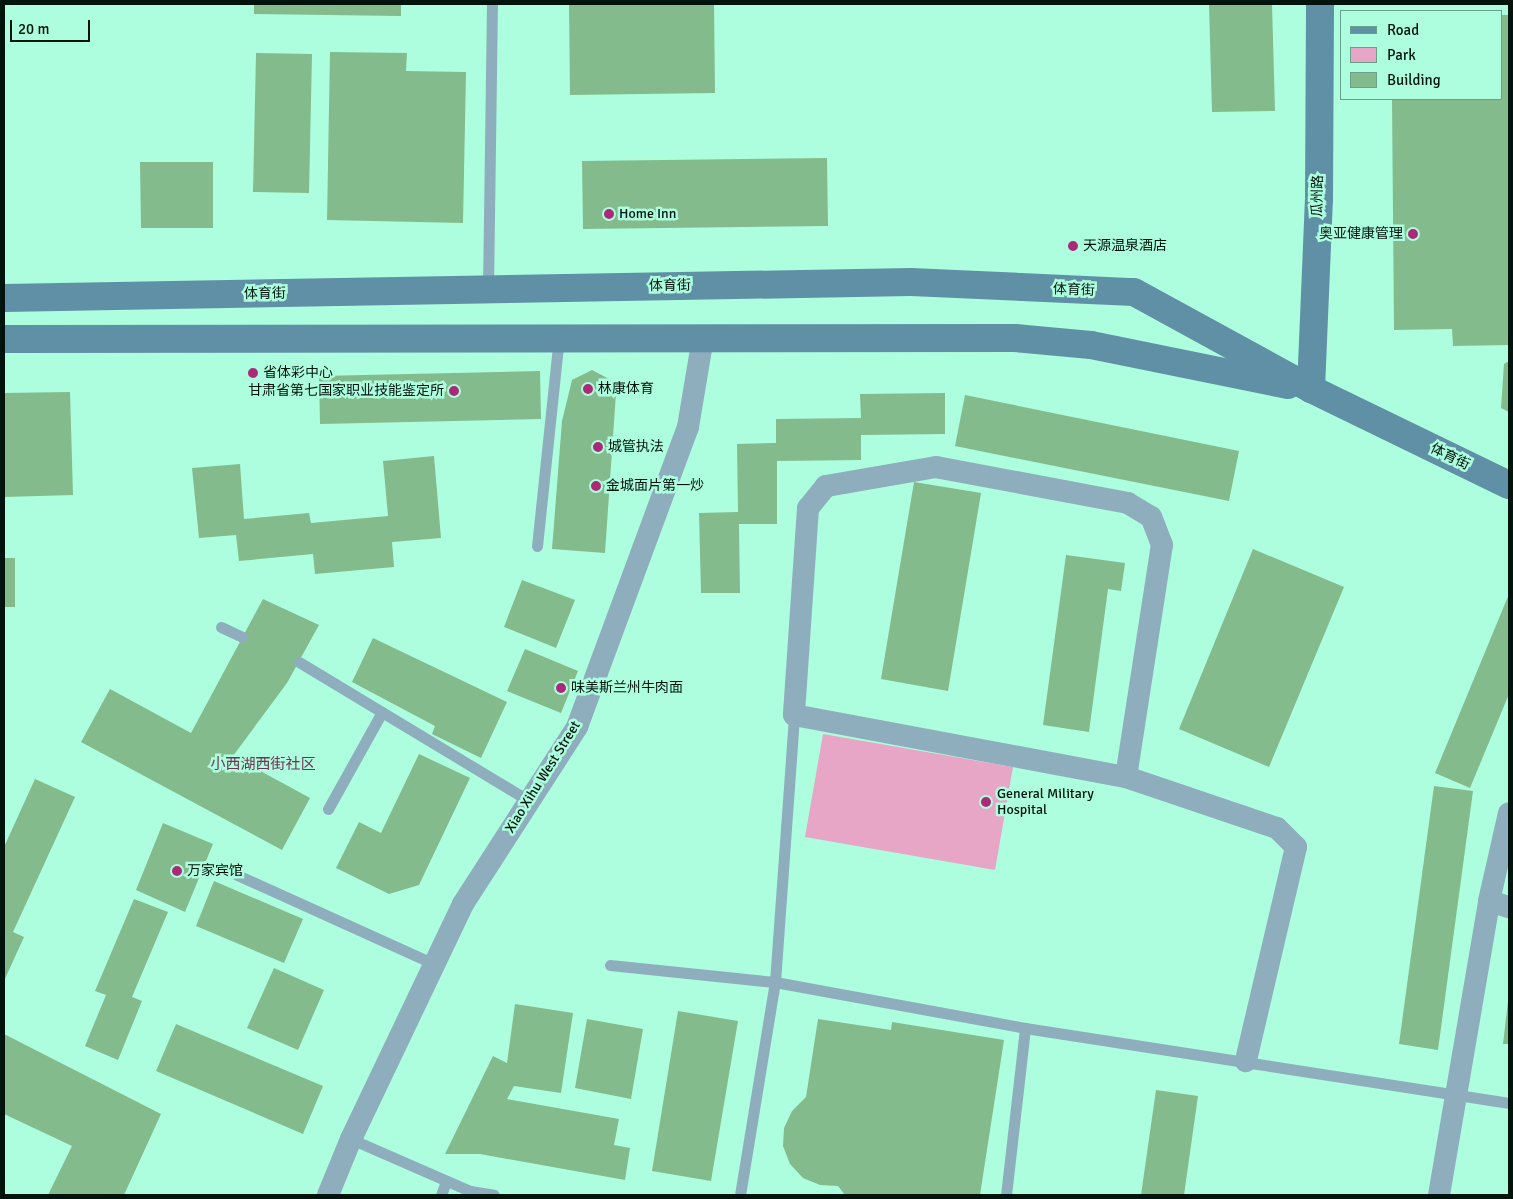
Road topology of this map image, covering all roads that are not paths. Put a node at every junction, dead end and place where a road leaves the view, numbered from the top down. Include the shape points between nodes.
1 (492, 4) edge
2 (1320, 4) edge
3 (488, 290) junction
4 (4, 298) edge
5 (559, 338) junction
6 (703, 338) junction
7 (4, 339) edge
8 (1311, 389) junction
9 (1509, 485) edge
10 (537, 546) dead end
11 (221, 627) dead end
12 (242, 637) dead end
13 (299, 662) dead end
14 (382, 712) junction
15 (794, 715) junction
16 (1126, 777) junction
17 (529, 801) junction
18 (328, 809) dead end
19 (1509, 814) edge
20 (224, 869) dead end
21 (1499, 904) edge
22 (434, 964) junction
23 (610, 964) dead end
24 (775, 982) junction
25 (1025, 1028) junction
26 (1246, 1061) junction
27 (1457, 1096) junction
28 (1509, 1103) edge
29 (351, 1139) junction
30 (446, 1181) junction
31 (328, 1195) edge
32 (441, 1195) edge
33 (494, 1195) edge
34 (740, 1195) edge
35 (1006, 1195) edge
36 (1439, 1195) edge

1 - 3 lane
2 - 8 street, 瓜州路 via 1319,199
3 - 4 street, 体育街
3 - 8 street, 体育街 via 911,282 1134,292
5 - 6 street, 体育街
5 - 7 street, 体育街
5 - 10 lane
6 - 8 street, 体育街 via 1015,338 1091,345
6 - 17 street, Xiao Xihu West Street via 688,427 631,587 577,728
8 - 9 street, 体育街
11 - 12 lane
13 - 14 lane
14 - 17 lane
14 - 18 lane
15 - 16 street
15 - 16 street via 808,508 826,486 936,467 1128,503 1151,517 1162,545
15 - 24 lane
16 - 26 street via 1277,828 1296,847
17 - 22 street, Xiao Xihu West Street via 463,904
19 - 21 street
20 - 22 lane
21 - 27 street
22 - 29 street, Xiao Xihu West Street
23 - 24 lane
24 - 25 lane
24 - 34 lane
25 - 26 lane
25 - 35 lane
26 - 27 lane
27 - 28 lane
27 - 36 street
29 - 30 lane
29 - 31 street, Xiao Xihu West Street
30 - 32 lane
30 - 33 lane via 470,1191

